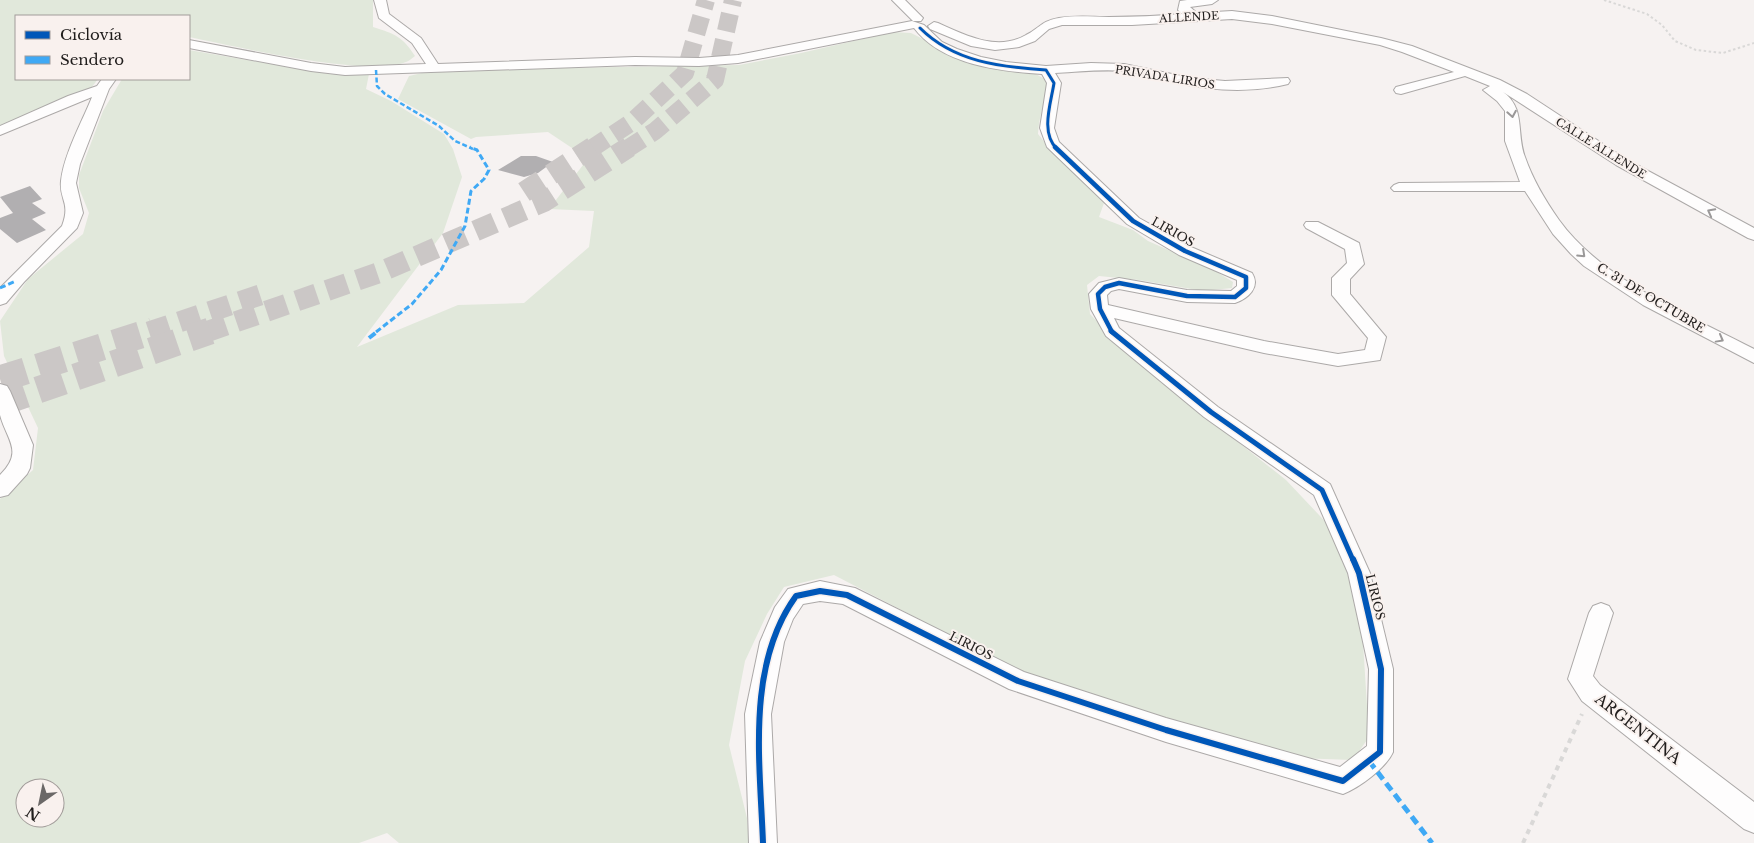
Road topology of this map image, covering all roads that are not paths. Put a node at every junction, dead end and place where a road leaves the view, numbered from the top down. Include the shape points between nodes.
1 (380, 0) edge
2 (898, 0) edge
3 (1212, 0) edge
4 (1194, 17) junction
5 (921, 24) junction
6 (190, 44) edge
7 (434, 67) junction
8 (1454, 69) junction
9 (1046, 70) junction
10 (1282, 81) dead end
11 (106, 84) edge
12 (1401, 90) dead end
13 (0, 131) edge
14 (1531, 186) junction
15 (1399, 188) dead end
16 (1312, 225) dead end
17 (1754, 235) edge
18 (0, 278) edge
19 (18, 278) junction
20 (0, 299) edge
21 (1100, 309) junction
22 (1754, 357) edge
23 (0, 391) edge
24 (0, 489) edge
25 (1601, 613) dead end
26 (1754, 819) edge
27 (764, 843) edge

1 - 7 street via 383,15 417,41
2 - 5 street
3 - 4 street via 1184,4 1184,10
4 - 5 street, ALLENDE via 1061,21 1045,26 1031,38 995,46 975,43
4 - 8 street, ALLENDE via 1232,15 1328,31 1380,42
5 - 7 street via 792,49 699,62
5 - 9 street via 939,45 970,58 1014,68
6 - 7 street via 345,71
8 - 12 street
8 -> 14 street, C. 31 DE OCTUBRE via 1510,105 1514,115 1514,150
17 -> 8 street, CALLE ALLENDE via 1621,162 1522,97
9 - 10 street, PRIVADA LIRIOS via 1134,69 1228,87
9 - 21 street, LIRIOS via 1054,82 1047,128 1052,144 1133,221 1185,251 1246,277 1246,288 1235,297 1187,296 1119,283 1105,287 1098,294
11 - 13 street
11 - 19 street via 72,164 68,183 74,213 70,228
14 - 15 street
14 -> 22 street, C. 31 DE OCTUBRE via 1561,235 1590,262
16 - 21 street via 1353,247 1356,264 1341,278 1341,295 1377,337 1373,355 1338,360 1264,347
18 - 19 street
19 - 20 street
21 - 27 street, LIRIOS via 1112,332 1211,412 1322,490 1359,573 1382,669 1380,752 1343,781 1166,730 1018,681 847,595 820,590 796,596 783,614 772,642 758,714
23 - 24 street via 23,445 20,468
25 - 26 street, ARGENTINA via 1580,679 1591,693

